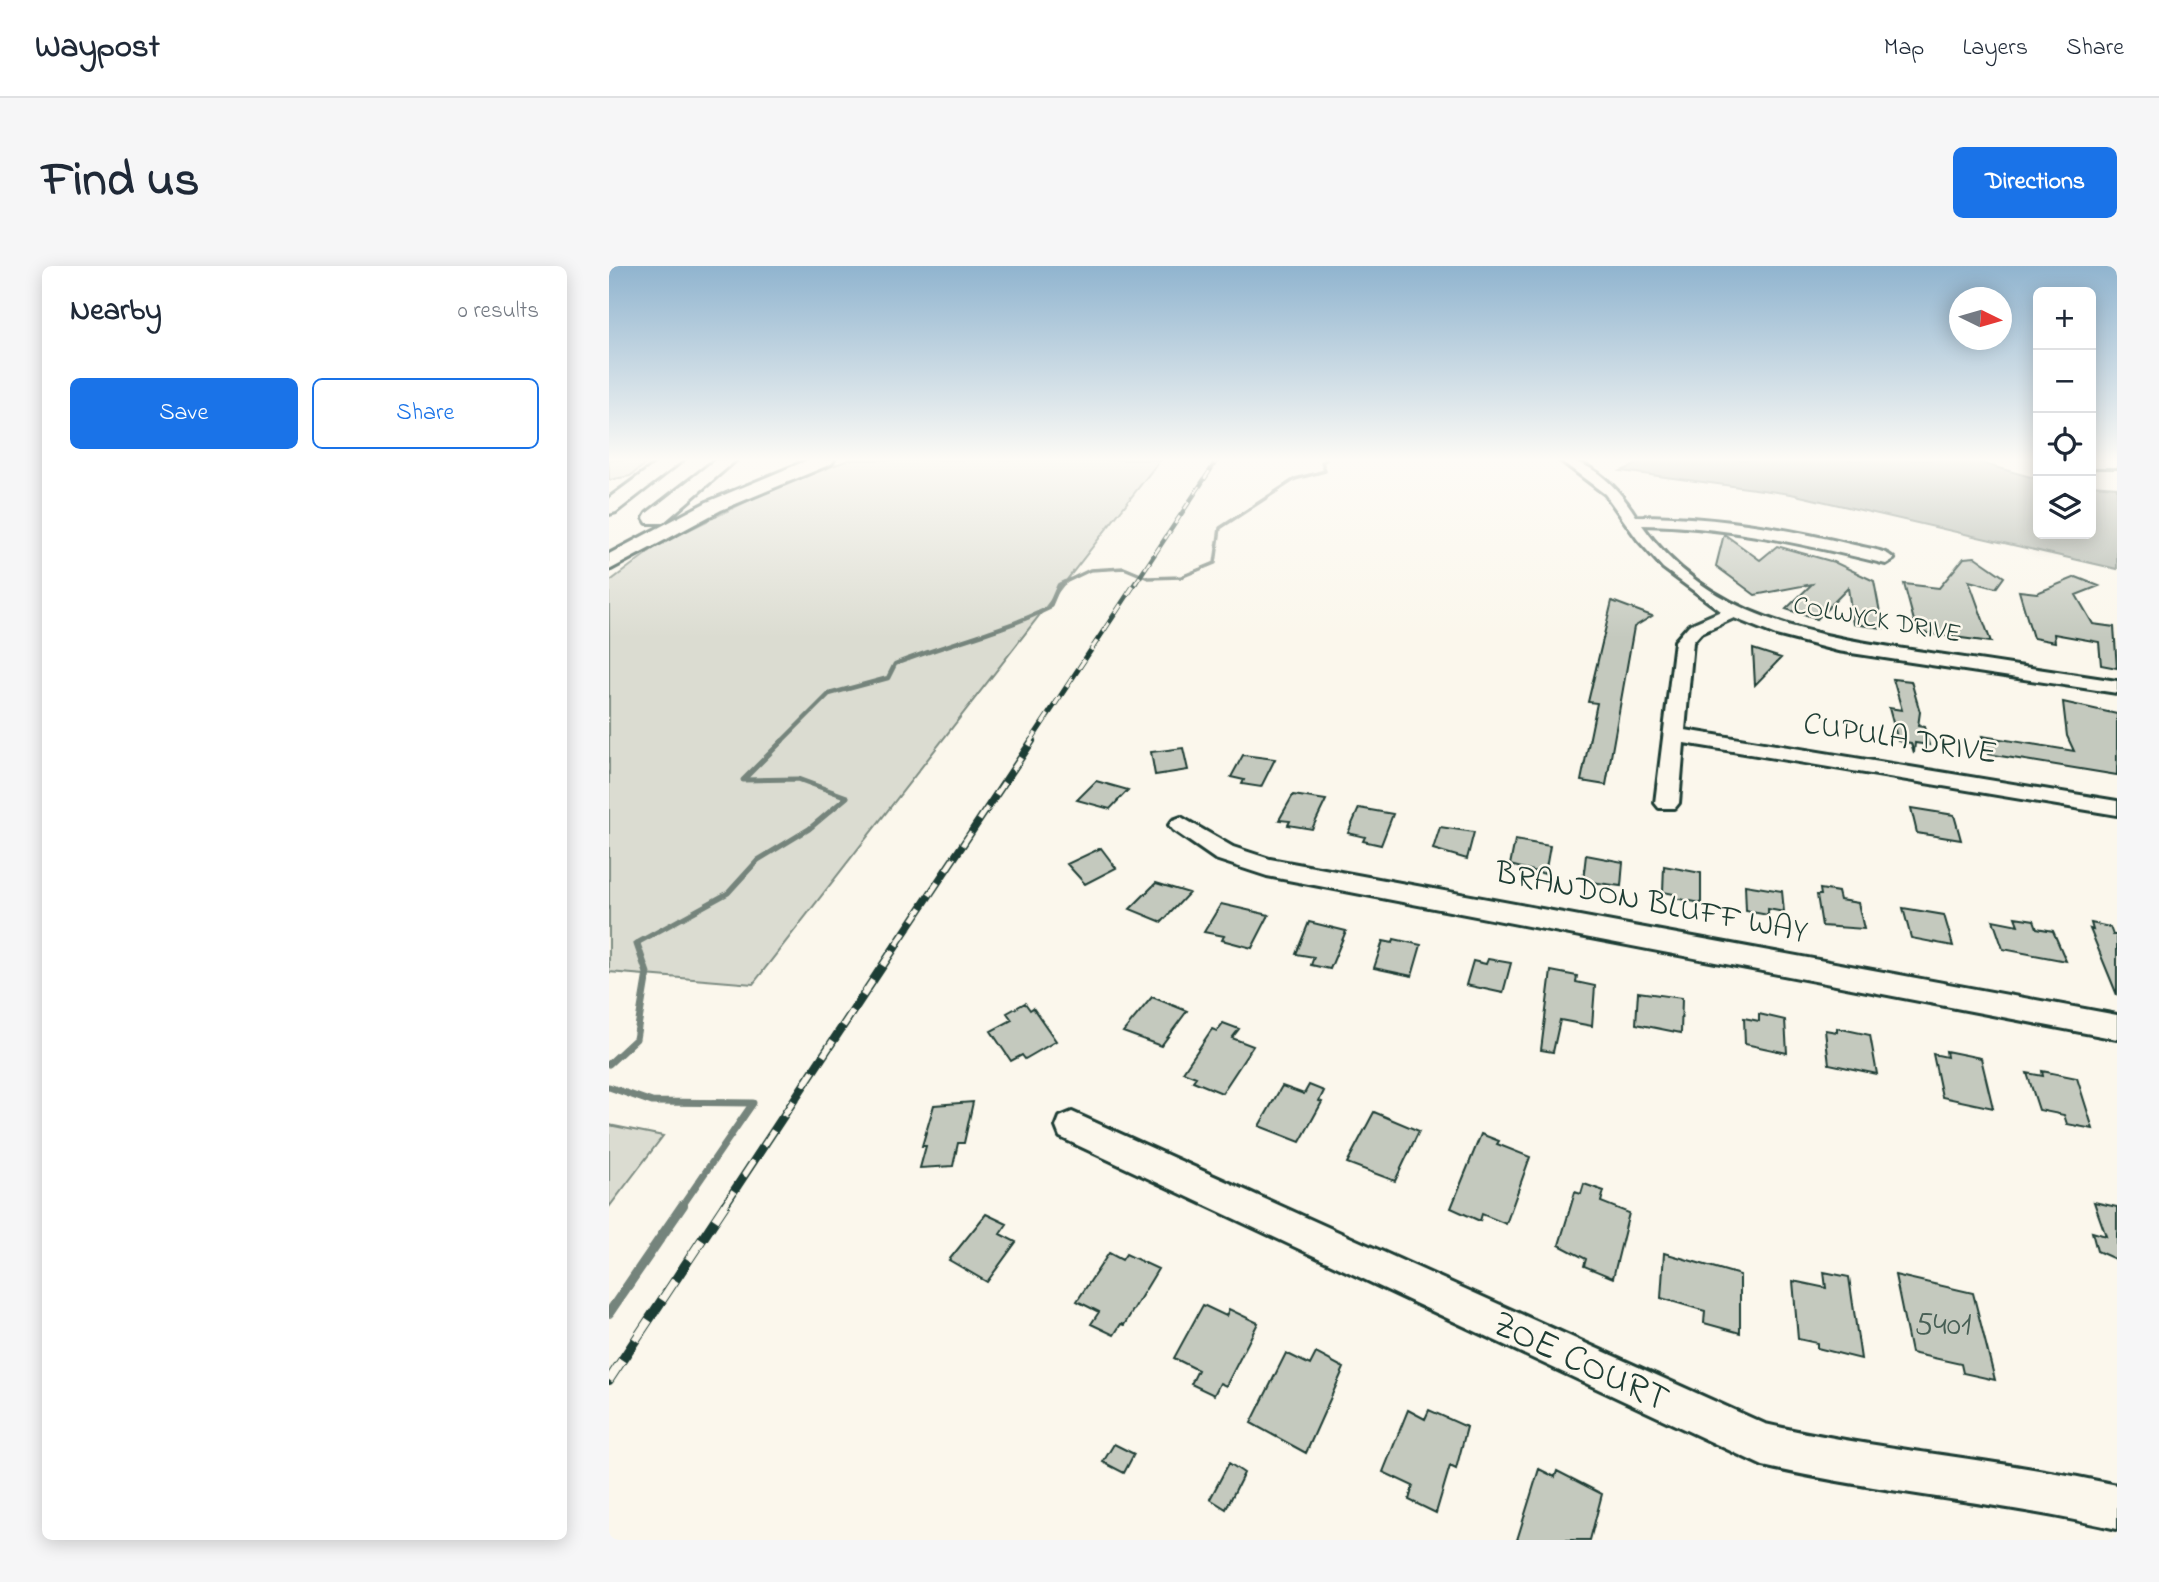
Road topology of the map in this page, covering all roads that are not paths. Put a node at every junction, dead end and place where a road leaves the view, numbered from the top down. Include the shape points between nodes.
1 (651, 519) edge
2 (689, 519) edge
3 (1631, 520) joint
4 (609, 553) edge
5 (1886, 559) dead end
6 (609, 563) edge
7 (1732, 613) junction
8 (2117, 687) edge
9 (1674, 735) junction
10 (1667, 803) dead end
11 (2117, 808) edge
12 (1181, 825) dead end
13 (2117, 1027) edge
14 (1072, 1127) dead end
15 (2117, 1507) edge

1 - 4 highway
2 - 6 highway
3 - 5 street via 1753,526
3 - 7 street, COLWYCK DRIVE via 1697,590
7 - 8 street, COLWYCK DRIVE via 1838,645
7 - 9 street via 1695,629 1684,641
9 - 10 street
9 - 11 street, CUPULA DRIVE
12 - 13 street, BRANDON BLUFF WAY via 1224,853 1267,867
14 - 15 street, ZOE COURT via 1763,1445 1846,1464 2068,1495

